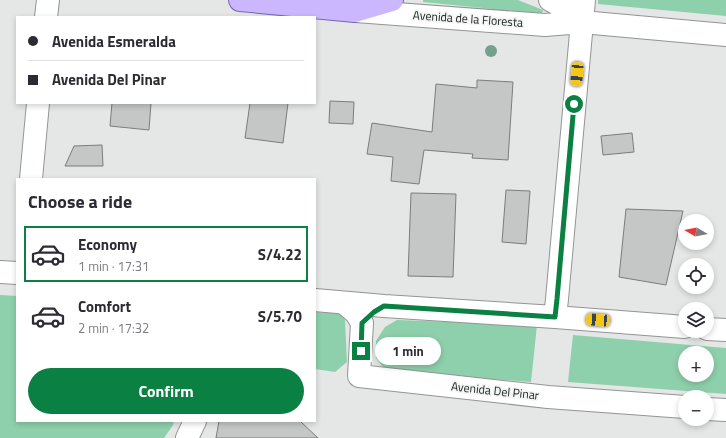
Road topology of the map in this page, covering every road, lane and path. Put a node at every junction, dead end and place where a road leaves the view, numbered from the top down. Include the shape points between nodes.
1 (48, 0) edge
2 (240, 0) edge
3 (392, 0) edge
4 (550, 0) edge
5 (584, 0) edge
6 (355, 11) junction
7 (46, 16) edge
8 (582, 22) junction
9 (726, 35) edge
10 (38, 104) edge
11 (31, 178) edge
12 (0, 272) edge
13 (16, 273) edge
14 (316, 300) edge
15 (344, 303) junction
16 (384, 306) junction
17 (555, 317) junction
18 (362, 323) junction
19 (678, 326) edge
20 (714, 329) edge
21 (726, 330) edge
22 (678, 406) edge
23 (714, 409) edge
24 (726, 410) edge
25 (195, 422) edge
26 (187, 438) edge

1 - 7 street
2 - 6 main road, Avenida de la Floresta
3 - 6 main road, Avenida de la Floresta
4 - 8 street
5 - 8 street
6 - 8 street, Avenida de la Floresta via 545,25
8 - 9 street, Avenida de la Floresta
8 - 17 street
10 - 11 street
12 - 13 street
14 - 15 street
15 - 16 street
15 - 18 street via 356,313
16 - 17 street
16 - 18 street
17 - 19 street
18 - 22 street, Avenida Del Pinar via 359,376 548,397
20 - 21 street
23 - 24 street
25 - 26 street

